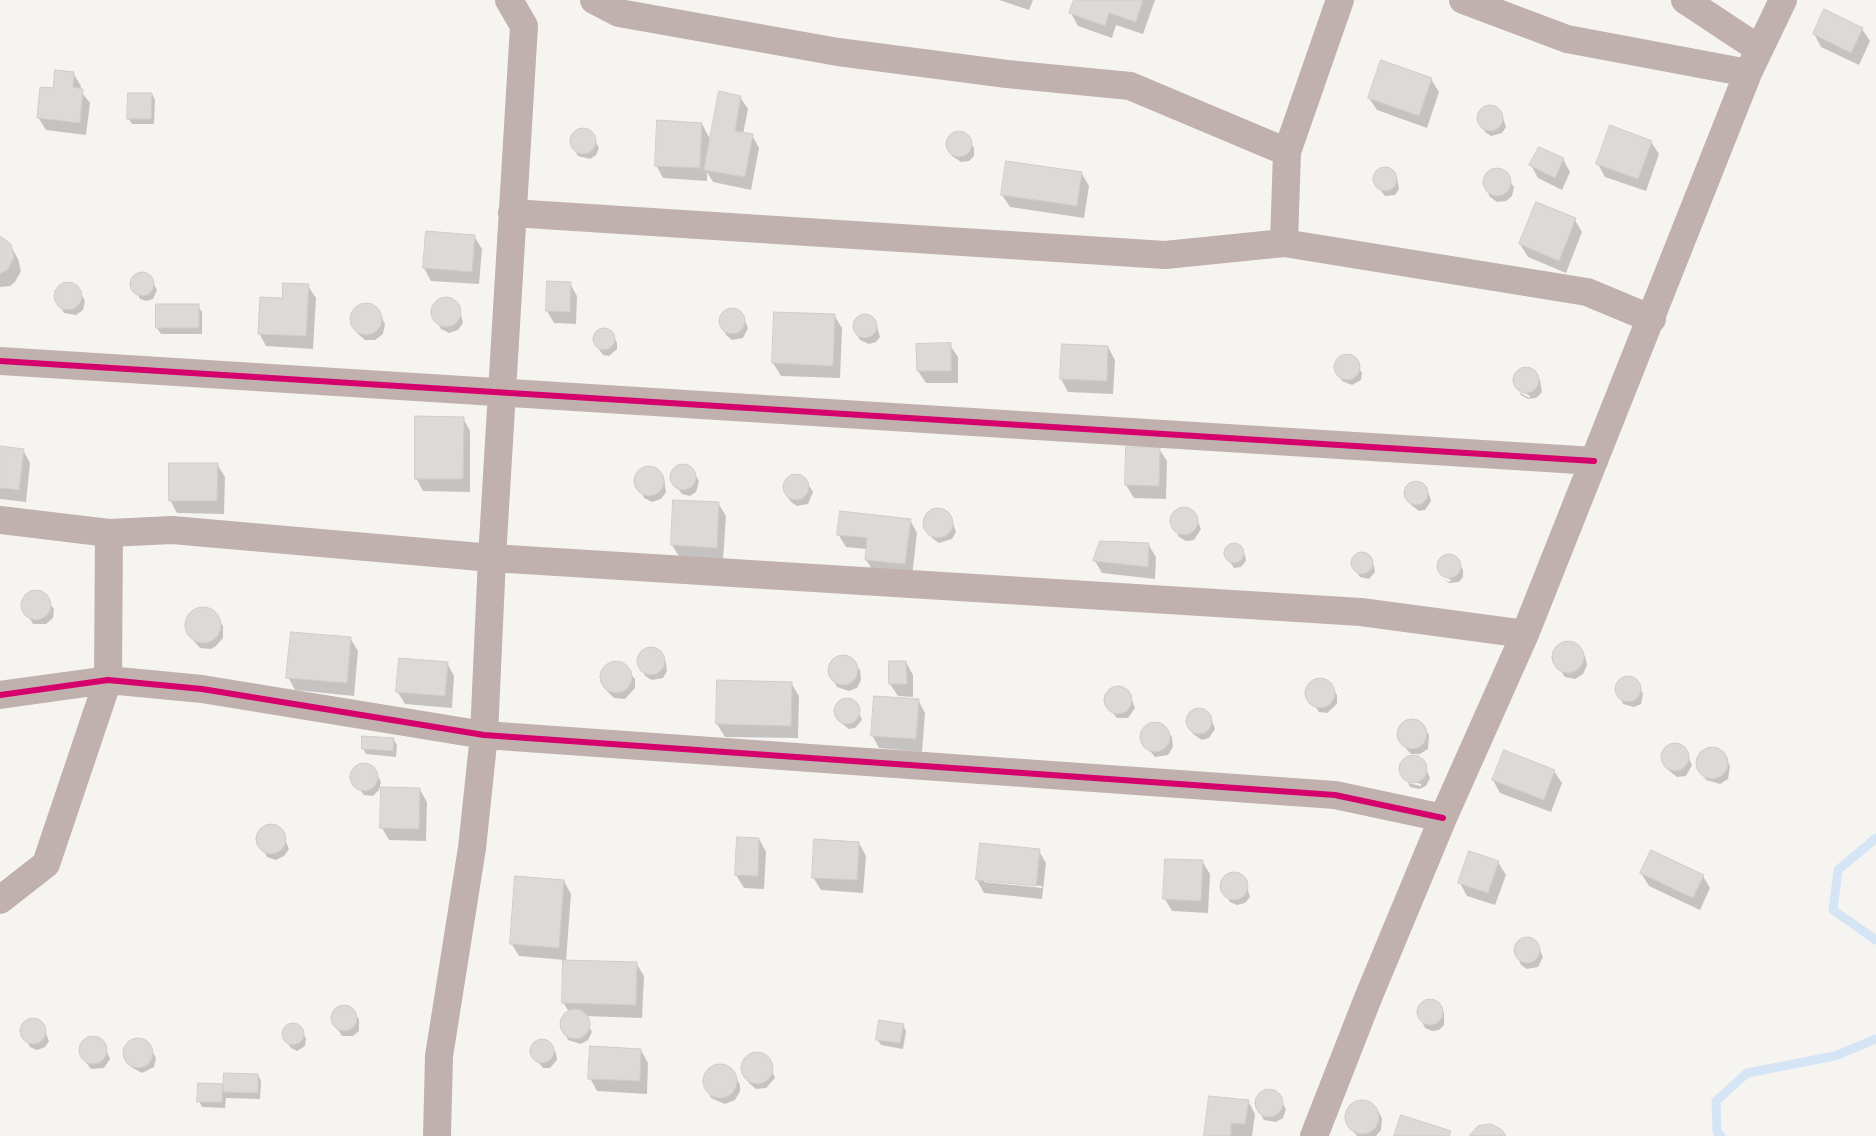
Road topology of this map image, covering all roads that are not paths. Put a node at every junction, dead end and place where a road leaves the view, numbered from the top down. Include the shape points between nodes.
1 (510, 0) edge
2 (594, 0) edge
3 (1340, 0) edge
4 (1463, 0) edge
5 (1685, 0) edge
6 (1783, 0) edge
7 (1754, 61) junction
8 (1287, 152) junction
9 (512, 213) junction
10 (1284, 243) junction
11 (1652, 318) junction
12 (0, 361) edge
13 (501, 394) junction
14 (1594, 461) junction
15 (0, 520) edge
16 (109, 533) junction
17 (492, 558) junction
18 (1525, 634) junction
19 (108, 680) junction
20 (0, 695) edge
21 (484, 735) junction
22 (1443, 818) junction
23 (0, 900) edge
24 (438, 1136) edge
25 (1314, 1136) edge

1 - 9 street via 524,26
2 - 8 street via 619,13 838,52 1130,86
3 - 8 street
4 - 7 street via 1567,39
5 - 7 street
6 - 7 street
7 - 11 street
8 - 10 street
9 - 10 street via 1165,255
9 - 13 street
10 - 11 street via 1587,292
11 - 14 street
12 - 13 street
13 - 14 street
13 - 17 street
14 - 18 street
15 - 16 street
16 - 17 street via 172,530
16 - 19 street
17 - 18 street via 1361,612
17 - 21 street
18 - 22 street
19 - 20 street
19 - 21 street via 202,689
19 - 23 street via 46,864
21 - 22 street via 1336,795
21 - 24 street via 472,848 439,1056
22 - 25 street

